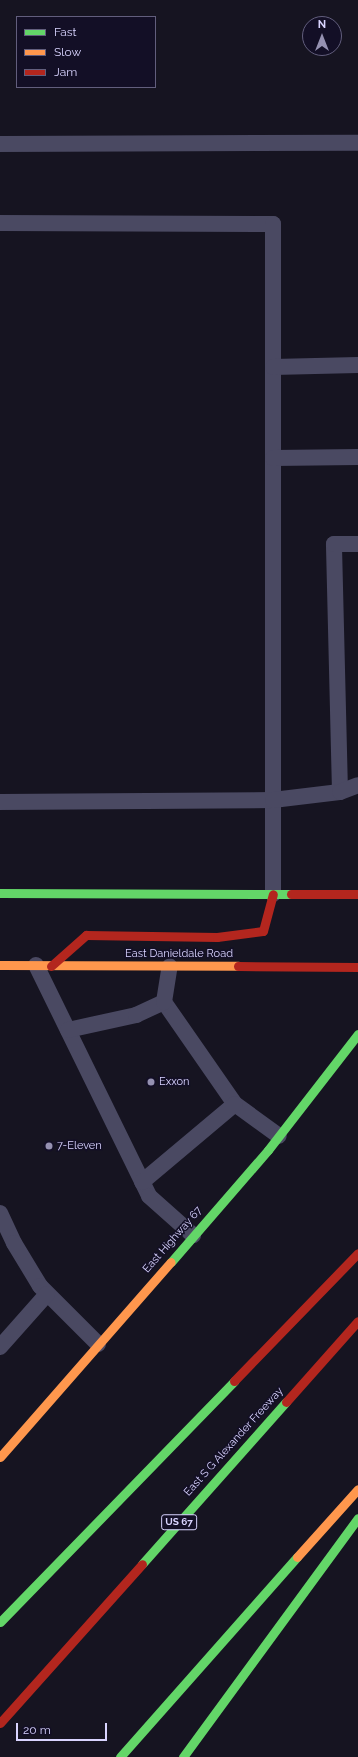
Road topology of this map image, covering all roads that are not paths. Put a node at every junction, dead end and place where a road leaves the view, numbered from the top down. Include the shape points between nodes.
1 (358, 142) edge
2 (0, 144) edge
3 (0, 222) edge
4 (358, 365) edge
5 (273, 367) junction
6 (358, 457) edge
7 (273, 458) junction
8 (358, 544) edge
9 (358, 785) edge
10 (340, 792) junction
11 (273, 800) junction
12 (0, 802) edge
13 (0, 893) edge
14 (273, 894) junction
15 (358, 894) edge
16 (0, 965) edge
17 (44, 966) junction
18 (170, 966) junction
19 (358, 967) edge
20 (164, 1002) junction
21 (68, 1030) junction
22 (358, 1034) edge
23 (235, 1104) junction
24 (279, 1136) junction
25 (142, 1182) junction
26 (0, 1213) edge
27 (193, 1235) junction
28 (358, 1253) edge
29 (47, 1294) junction
30 (358, 1321) edge
31 (98, 1344) junction
32 (0, 1347) edge
33 (0, 1457) edge
34 (358, 1489) edge
35 (358, 1518) edge
36 (0, 1622) edge
37 (0, 1723) edge
38 (120, 1757) edge
39 (183, 1757) edge

1 - 2 lane
3 - 5 lane via 273,224
4 - 5 lane
5 - 7 lane
6 - 7 lane
7 - 11 lane
8 - 10 lane via 334,544
9 - 10 lane
10 - 11 lane
11 - 12 lane
11 - 14 lane
13 - 14 main road
14 - 15 main road
14 - 17 main road via 263,931 217,937 86,935
16 - 17 main road, East Danieldale Road
17 - 18 main road, East Danieldale Road
17 - 21 lane
18 - 19 main road, East Danieldale Road
18 - 20 lane
20 - 21 lane via 136,1014
20 - 23 lane
21 - 25 lane
22 - 24 main road, East Highway 67
23 - 24 lane
23 - 25 lane
24 - 27 main road, East Highway 67
25 - 27 lane via 149,1196
26 - 29 lane via 14,1243
27 - 31 main road, East Highway 67
28 - 36 main road
29 - 31 lane
29 - 32 lane
30 - 37 main road, East S G Alexander Freeway / US 67
31 - 33 main road, East Highway 67
34 - 38 main road
35 - 39 main road

